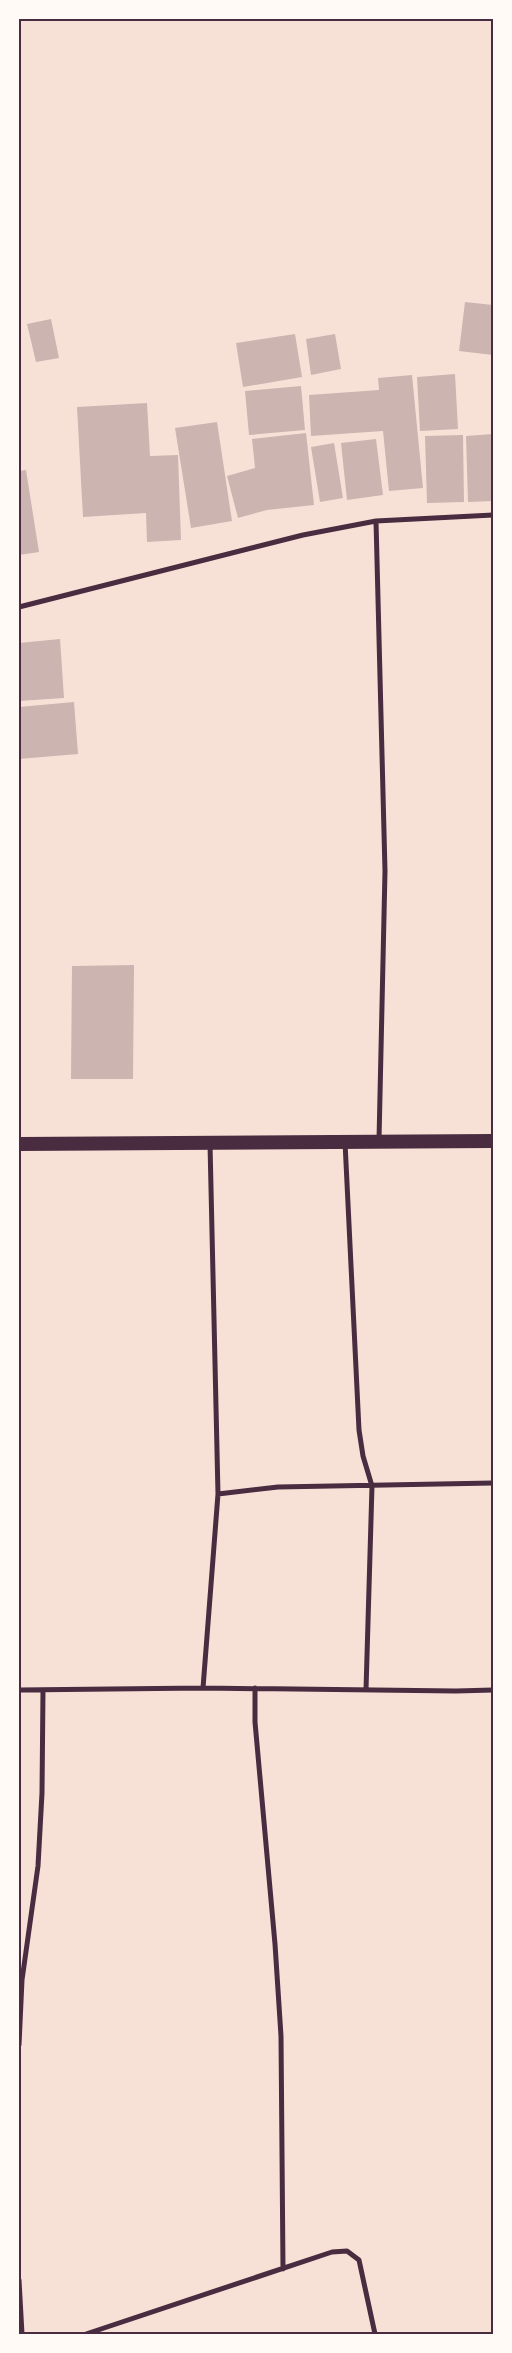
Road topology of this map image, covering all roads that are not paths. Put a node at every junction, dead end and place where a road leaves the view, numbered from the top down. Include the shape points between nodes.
1 (493, 515) edge
2 (376, 521) junction
3 (19, 608) edge
4 (345, 1141) junction
5 (379, 1141) junction
6 (493, 1141) edge
7 (210, 1142) junction
8 (19, 1144) edge
9 (493, 1482) edge
10 (372, 1486) junction
11 (218, 1494) junction
12 (203, 1688) junction
13 (255, 1688) junction
14 (19, 1690) edge
15 (43, 1690) junction
16 (366, 1690) junction
17 (493, 1690) edge
18 (19, 2045) edge
19 (283, 2269) junction
20 (19, 2280) edge
21 (22, 2334) edge
22 (86, 2334) edge
23 (375, 2334) edge

1 - 2 street
2 - 3 street via 303,535
2 - 5 street via 385,872
4 - 5 highway
4 - 7 highway
4 - 10 street via 359,1430 362,1456
5 - 6 highway
7 - 8 highway
7 - 11 street
9 - 10 street
10 - 11 street via 278,1487
10 - 16 street
11 - 12 street
12 - 13 street
12 - 15 street
13 - 16 street
13 - 19 street via 256,1740 281,2036
14 - 15 street
15 - 18 street via 38,1866 22,1980
16 - 17 street
19 - 22 street
19 - 23 street via 332,2252 347,2251 359,2260
20 - 21 street

